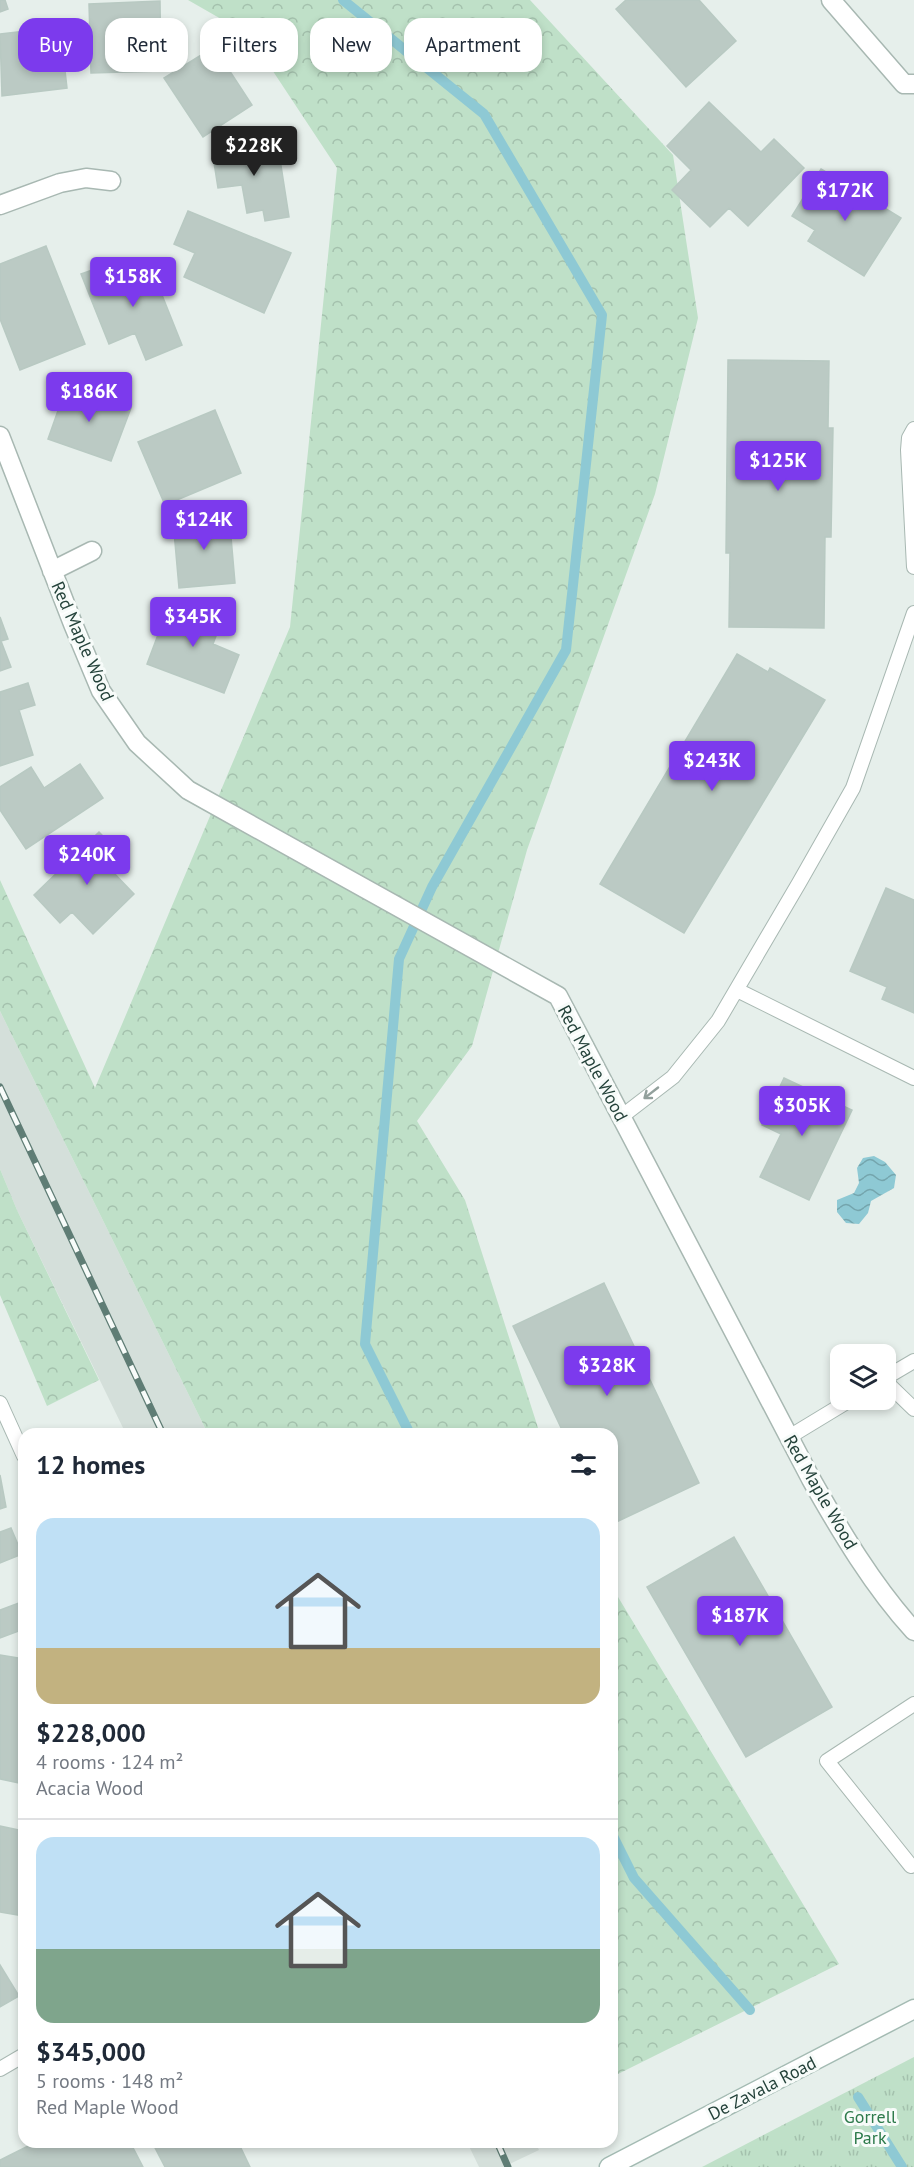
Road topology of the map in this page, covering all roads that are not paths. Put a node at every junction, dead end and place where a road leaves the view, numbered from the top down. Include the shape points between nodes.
1 (831, 0) edge
2 (909, 84) edge
3 (111, 181) dead end
4 (0, 205) edge
5 (914, 429) edge
6 (0, 436) edge
7 (92, 551) dead end
8 (914, 567) edge
9 (52, 571) junction
10 (914, 613) edge
11 (737, 990) junction
12 (914, 1078) edge
13 (621, 1117) junction
14 (914, 1361) edge
15 (896, 1372) edge
16 (896, 1390) edge
17 (0, 1403) edge
18 (914, 1409) edge
19 (834, 1410) edge
20 (789, 1437) junction
21 (18, 1443) edge
22 (914, 1630) edge
23 (914, 1704) edge
24 (912, 1866) dead end
25 (914, 2009) edge
26 (18, 2058) edge
27 (0, 2069) edge
28 (609, 2167) edge

1 - 2 street
3 - 4 street via 86,178 60,183
5 - 8 lane via 908,450
6 - 9 street, Red Maple Wood
7 - 9 street, Red Maple Wood
9 - 13 street, Red Maple Wood via 101,691 137,742 188,790 558,996
10 - 11 lane via 853,788
11 - 12 lane
11 -> 13 lane via 718,1021 673,1077
13 - 20 street, Red Maple Wood
14 - 15 lane
16 - 18 lane
17 - 21 lane
19 - 20 lane
20 - 22 street, Red Maple Wood via 837,1526 893,1608
23 - 24 lane via 827,1761
25 - 28 street, De Zavala Road
26 - 27 lane

